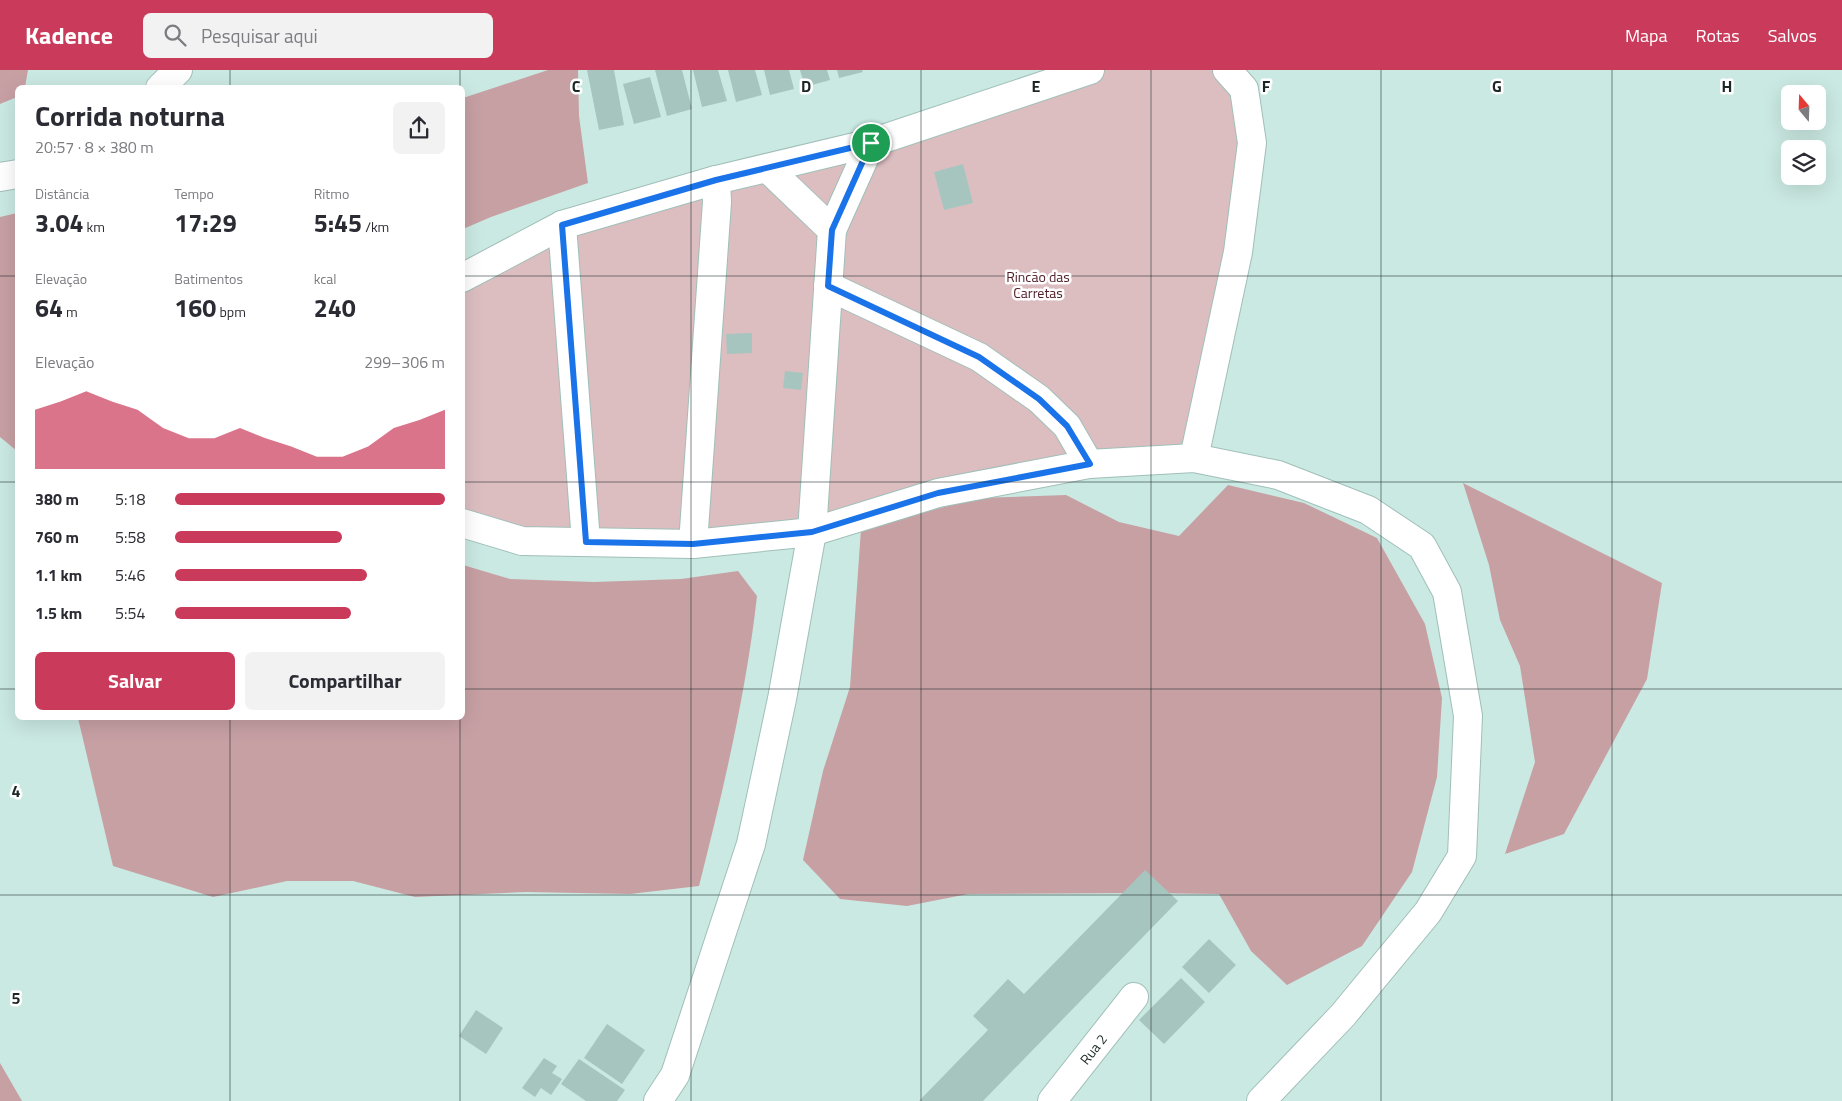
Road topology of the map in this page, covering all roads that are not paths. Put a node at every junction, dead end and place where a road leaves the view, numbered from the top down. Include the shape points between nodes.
1 (178, 70) edge
2 (1090, 70) edge
3 (1227, 70) edge
4 (163, 85) edge
5 (871, 143) junction
6 (768, 169) junction
7 (15, 175) edge
8 (0, 178) edge
9 (716, 180) junction
10 (562, 225) junction
11 (832, 230) junction
12 (465, 276) edge
13 (828, 286) junction
14 (1194, 458) junction
15 (1090, 464) junction
16 (465, 524) edge
17 (812, 532) junction
18 (586, 542) junction
19 (693, 544) junction
20 (1134, 997) dead end
21 (658, 1101) edge
22 (1052, 1101) edge
23 (1260, 1101) edge

1 - 4 street
2 - 5 street
3 - 14 street via 1244,89 1252,143 1238,252
5 - 6 street
5 - 11 street
6 - 9 street
6 - 11 street
7 - 8 street
9 - 10 street
9 - 19 street via 718,202
10 - 12 street
10 - 18 street
11 - 13 street
13 - 15 street via 979,357 1039,399 1067,426
13 - 17 street
14 - 15 street
14 - 23 street via 1278,475 1368,510 1422,546 1447,592 1468,716 1462,856 1428,912 1343,1015
15 - 17 street via 938,493
16 - 18 street via 522,541
17 - 19 street
17 - 21 street via 752,844 675,1075
18 - 19 street
20 - 22 street, Rua 2

